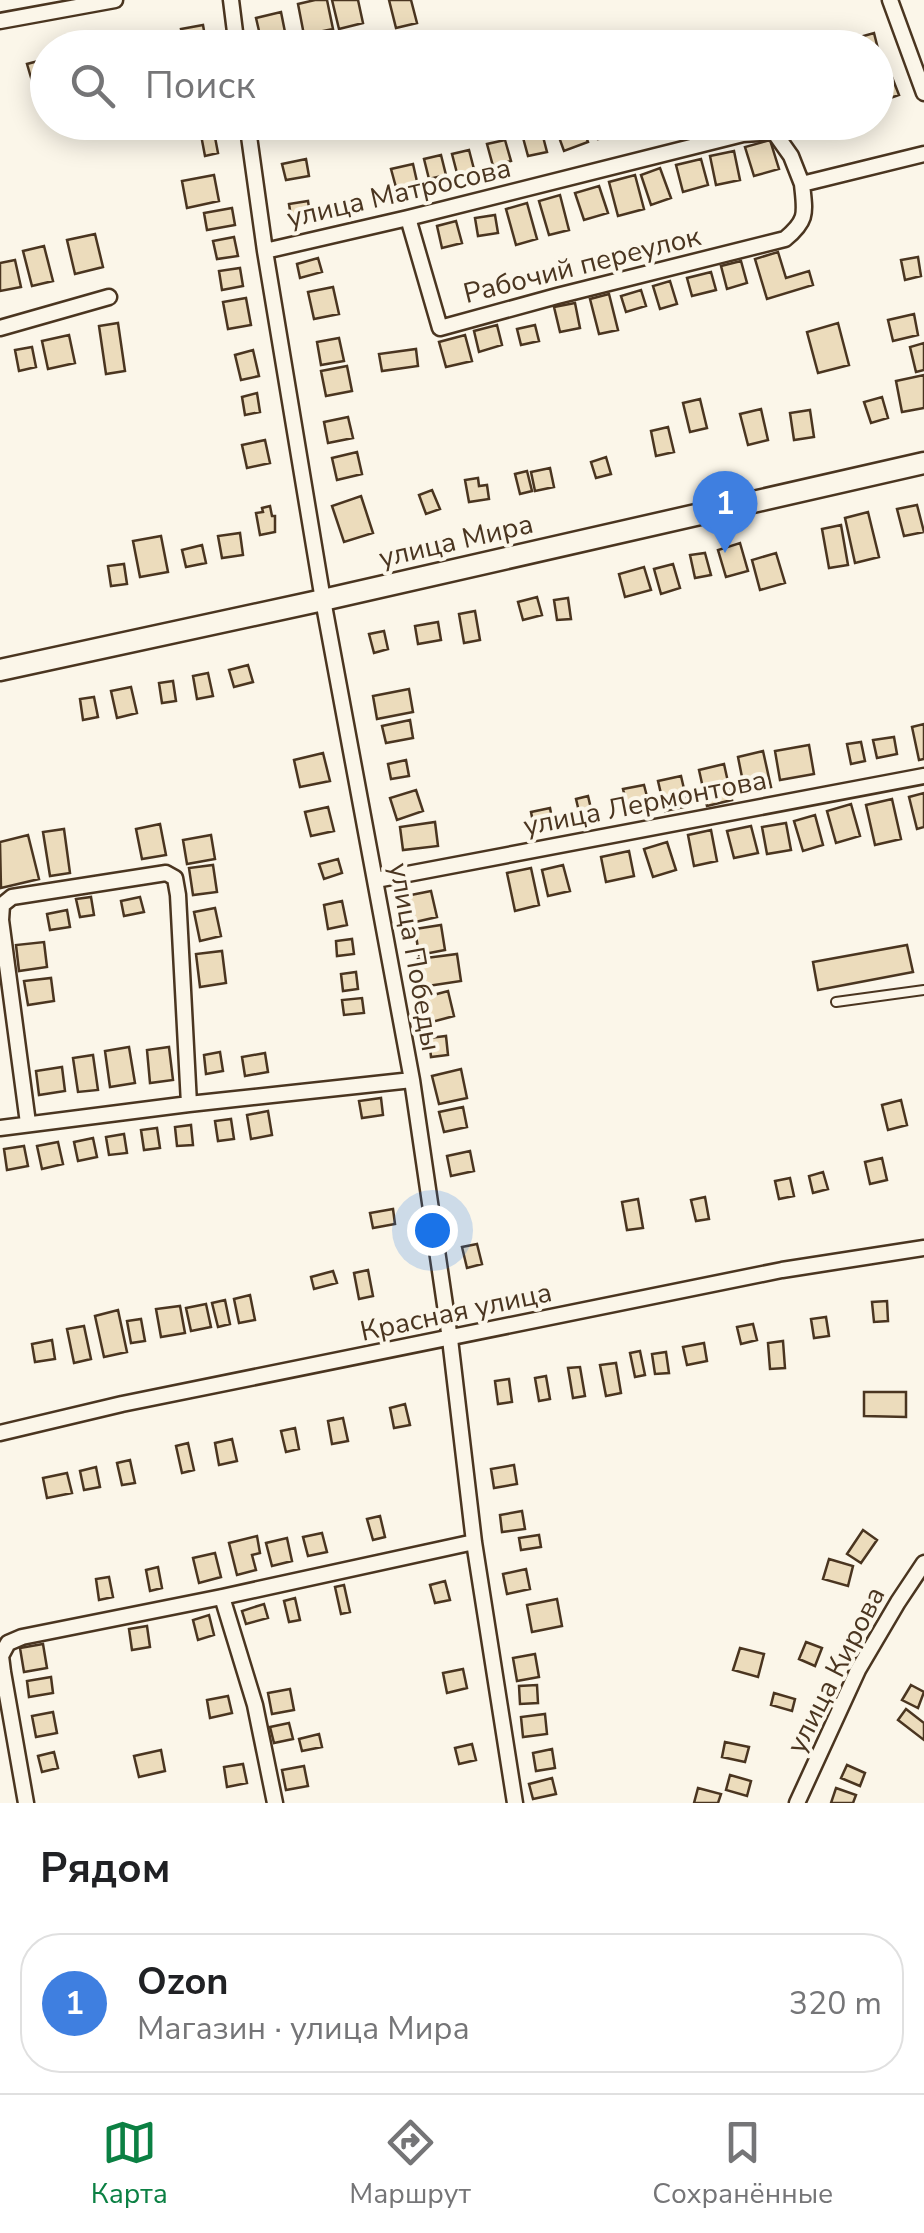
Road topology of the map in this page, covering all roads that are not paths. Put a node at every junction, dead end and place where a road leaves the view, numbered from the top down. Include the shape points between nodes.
1 (115, 0) edge
2 (230, 0) edge
3 (890, 0) edge
4 (0, 21) edge
5 (234, 30) edge
6 (924, 93) edge
7 (249, 140) edge
8 (719, 140) edge
9 (780, 140) edge
10 (924, 154) edge
11 (802, 184) junction
12 (408, 218) junction
13 (264, 251) junction
14 (109, 297) dead end
15 (0, 328) edge
16 (924, 463) edge
17 (322, 600) junction
18 (0, 670) edge
19 (924, 776) edge
20 (376, 880) junction
21 (924, 990) edge
22 (836, 1002) dead end
23 (412, 1080) junction
24 (189, 1104) junction
25 (28, 1123) junction
26 (0, 1128) edge
27 (924, 1248) edge
28 (450, 1339) junction
29 (0, 1432) edge
30 (474, 1542) junction
31 (924, 1562) edge
32 (222, 1597) junction
33 (26, 1803) edge
34 (275, 1803) edge
35 (516, 1803) edge
36 (797, 1803) edge

1 - 4 street
2 - 5 street
3 - 6 street
7 - 13 street, улица Победы
8 - 12 street, улица Матросова
9 - 11 street, улица Матросова
10 - 11 street
11 - 12 street, Рабочий переулок via 800,226 785,240 440,328
12 - 13 street, улица Матросова
13 - 17 street, улица Победы
14 - 15 street
16 - 17 main road, улица Мира
17 - 18 main road, улица Мира
17 - 20 street, улица Победы
19 - 20 street, улица Лермонтова
20 - 23 street, улица Победы
21 - 22 lane
23 - 24 street
23 - 28 street, улица Победы
24 - 25 street
24 - 25 street via 178,894 175,878 166,873 12,897 2,904
25 - 26 street
27 - 28 street, Красная улица via 782,1270
28 - 29 street, Красная улица
28 - 30 street, улица Победы
30 - 32 street
30 - 35 street, улица Победы
31 - 36 street, улица Кирова via 858,1670
32 - 33 street via 8,1643 2,1672
32 - 34 street via 255,1705

